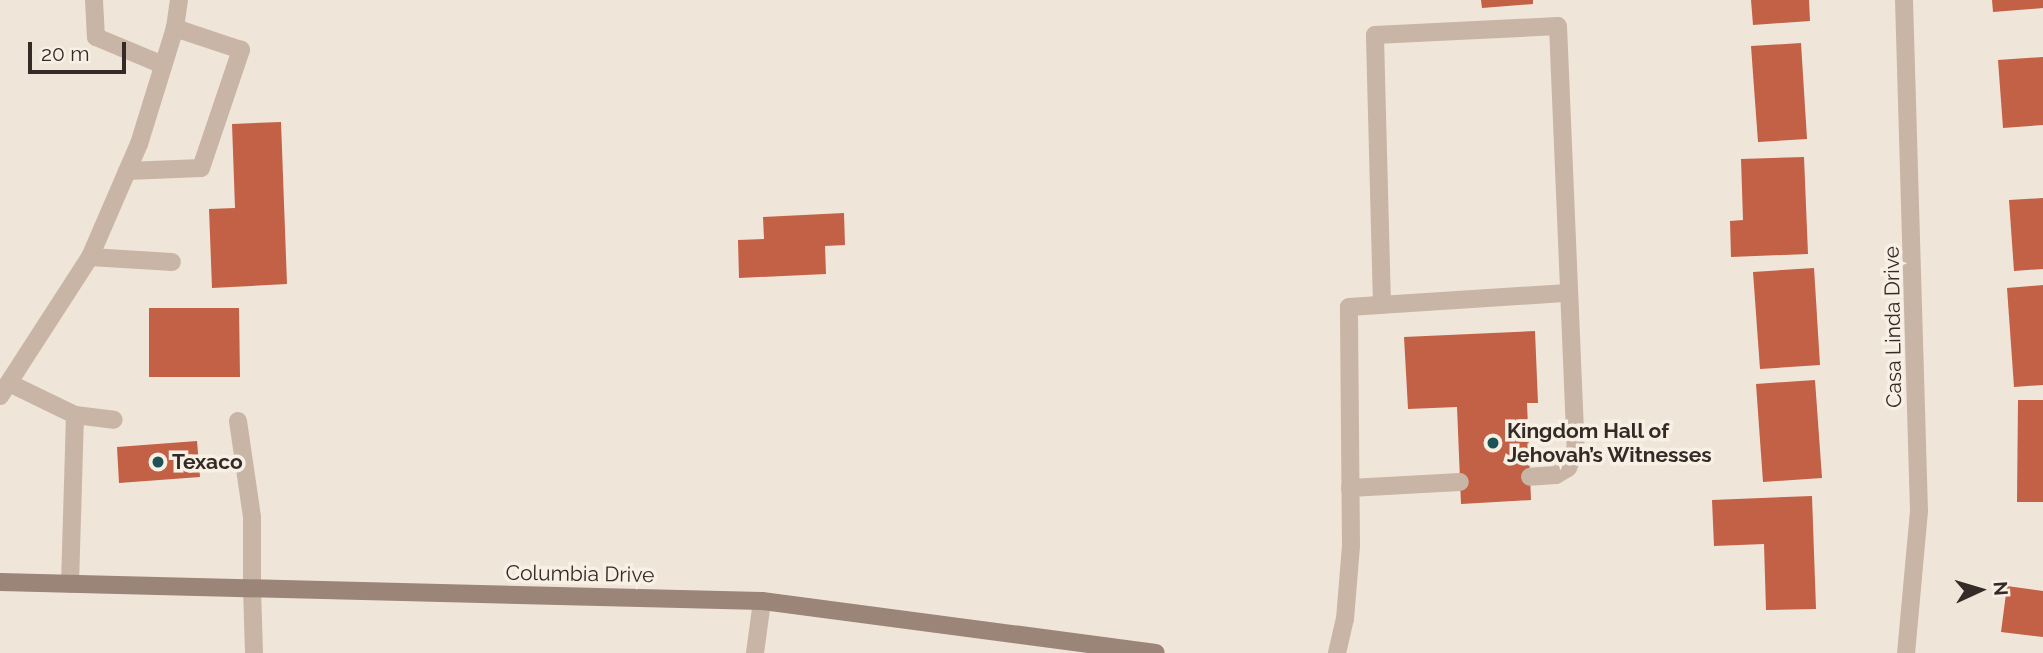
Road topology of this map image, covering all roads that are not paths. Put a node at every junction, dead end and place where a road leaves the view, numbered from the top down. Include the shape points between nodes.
1 (94, 0) edge
2 (179, 0) edge
3 (1904, 0) edge
4 (175, 28) junction
5 (163, 65) junction
6 (127, 171) junction
7 (90, 257) junction
8 (172, 262) dead end
9 (1568, 293) junction
10 (1381, 305) junction
11 (4, 389) edge
12 (75, 415) junction
13 (114, 420) dead end
14 (238, 421) dead end
15 (1530, 477) dead end
16 (1460, 482) dead end
17 (1350, 488) junction
18 (0, 582) edge
19 (71, 584) junction
20 (252, 589) junction
21 (762, 601) junction
22 (254, 653) edge
23 (754, 653) edge
24 (1156, 653) edge
25 (1337, 653) edge
26 (1906, 653) edge

1 - 5 street via 96,37
2 - 4 street
3 - 26 street, Casa Linda Drive via 1919,511
4 - 5 street
4 - 6 street via 241,50 237,63 201,168
5 - 6 street
6 - 7 street
7 - 8 street
7 - 11 street
9 - 10 street
9 - 10 street via 1558,26 1375,35
9 - 15 street via 1576,447 1568,468 1556,475
10 - 17 street via 1349,307
11 - 12 street
12 - 13 street
12 - 19 street
14 - 20 street via 252,517
16 - 17 street
17 - 25 street via 1345,619
18 - 19 main road, Columbia Drive
19 - 20 main road, Columbia Drive
20 - 21 main road, Columbia Drive
20 - 22 street
21 - 23 street
21 - 24 main road, Columbia Drive

